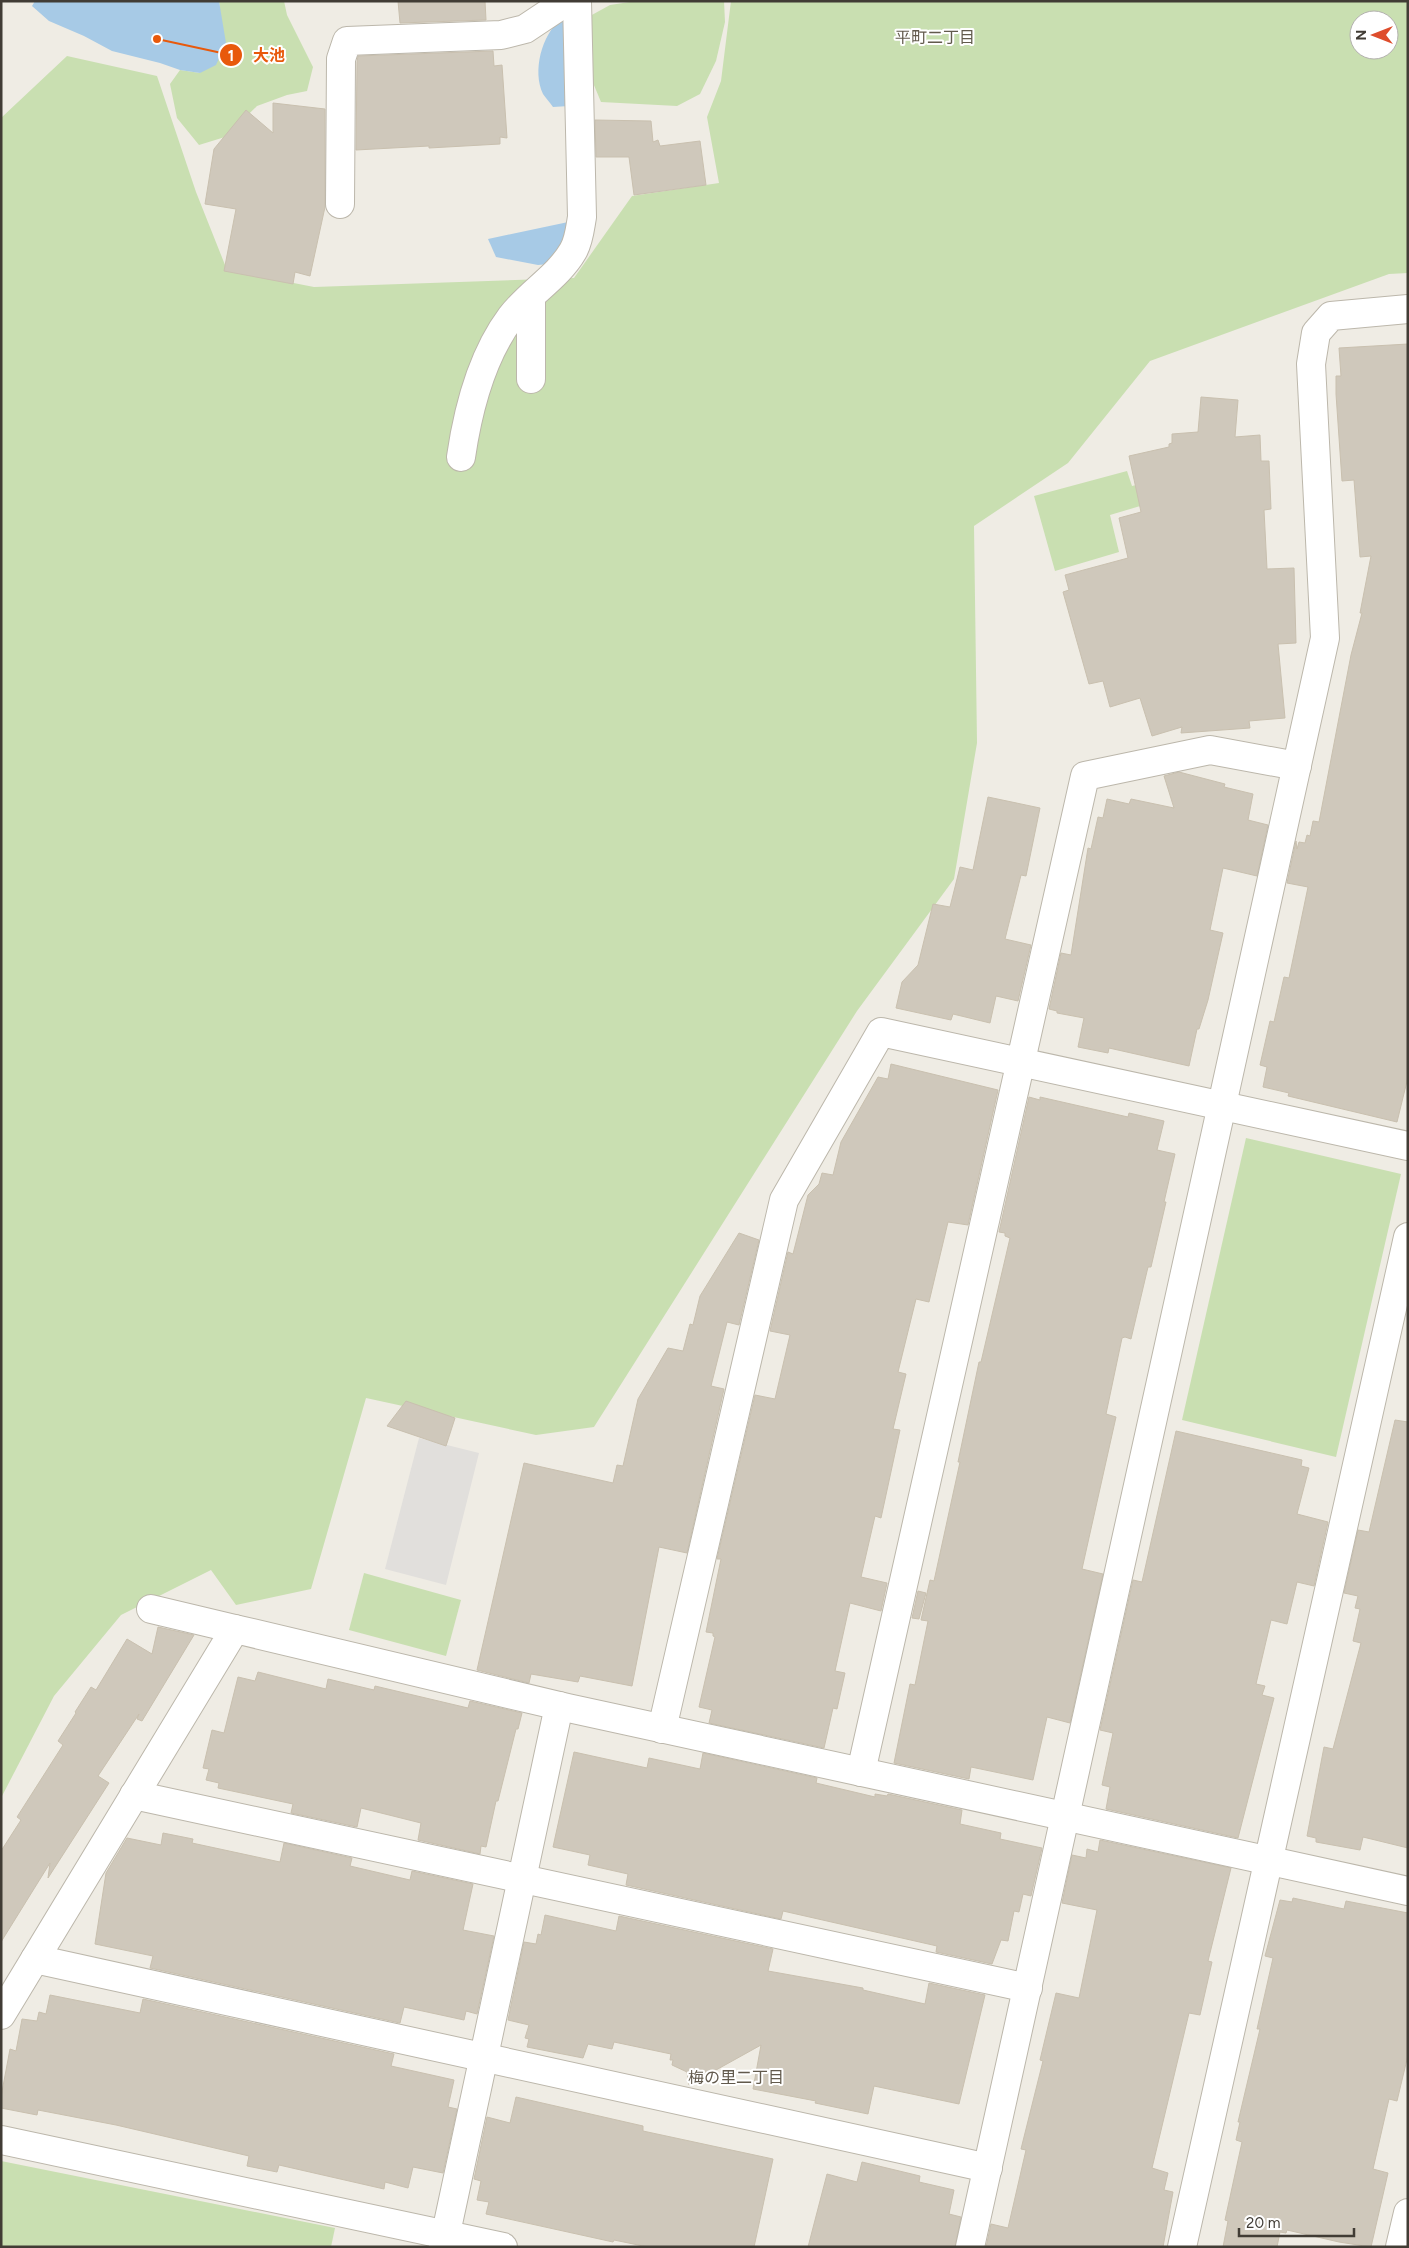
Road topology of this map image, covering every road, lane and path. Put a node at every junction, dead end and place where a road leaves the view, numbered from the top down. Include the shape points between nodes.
1 (567, 1) edge
2 (578, 1) edge
3 (340, 204) dead end
4 (531, 297) junction
5 (1408, 309) edge
6 (531, 378) dead end
7 (461, 457) dead end
8 (1297, 766) junction
9 (1021, 1062) junction
10 (1222, 1106) junction
11 (1408, 1146) edge
12 (1408, 1237) edge
13 (151, 1609) dead end
14 (235, 1629) junction
15 (559, 1706) junction
16 (662, 1729) junction
17 (861, 1772) junction
18 (134, 1795) junction
19 (1066, 1816) junction
20 (1268, 1860) junction
21 (522, 1879) junction
22 (1408, 1891) edge
23 (36, 1959) junction
24 (1028, 1988) junction
25 (1, 2015) edge
26 (484, 2057) junction
27 (1, 2140) edge
28 (988, 2168) junction
29 (1408, 2214) edge
30 (444, 2241) edge
31 (503, 2247) edge
32 (970, 2247) edge
33 (1182, 2247) edge
34 (1400, 2247) edge

1 - 3 street via 526,29 501,35 347,42 341,59
2 - 4 street via 582,217 573,251
4 - 6 street
4 - 7 street via 511,317 492,348 466,423
5 - 8 street via 1331,316 1316,333 1311,364 1325,638
8 - 9 street via 1210,750 1086,776
8 - 10 street
9 - 10 street
9 - 16 street via 880,1032 784,1200
9 - 17 street
10 - 11 street
10 - 19 street
12 - 20 street
13 - 14 street
14 - 15 street
14 - 18 street
15 - 16 street
15 - 21 street
16 - 17 street
17 - 19 street
18 - 21 street
18 - 23 street
19 - 20 street
19 - 24 street
20 - 22 street
20 - 33 street
21 - 24 street
21 - 26 street
23 - 25 street
23 - 26 street
24 - 28 street
26 - 28 street
26 - 30 street
27 - 30 street
28 - 32 street
29 - 34 street
30 - 31 street

